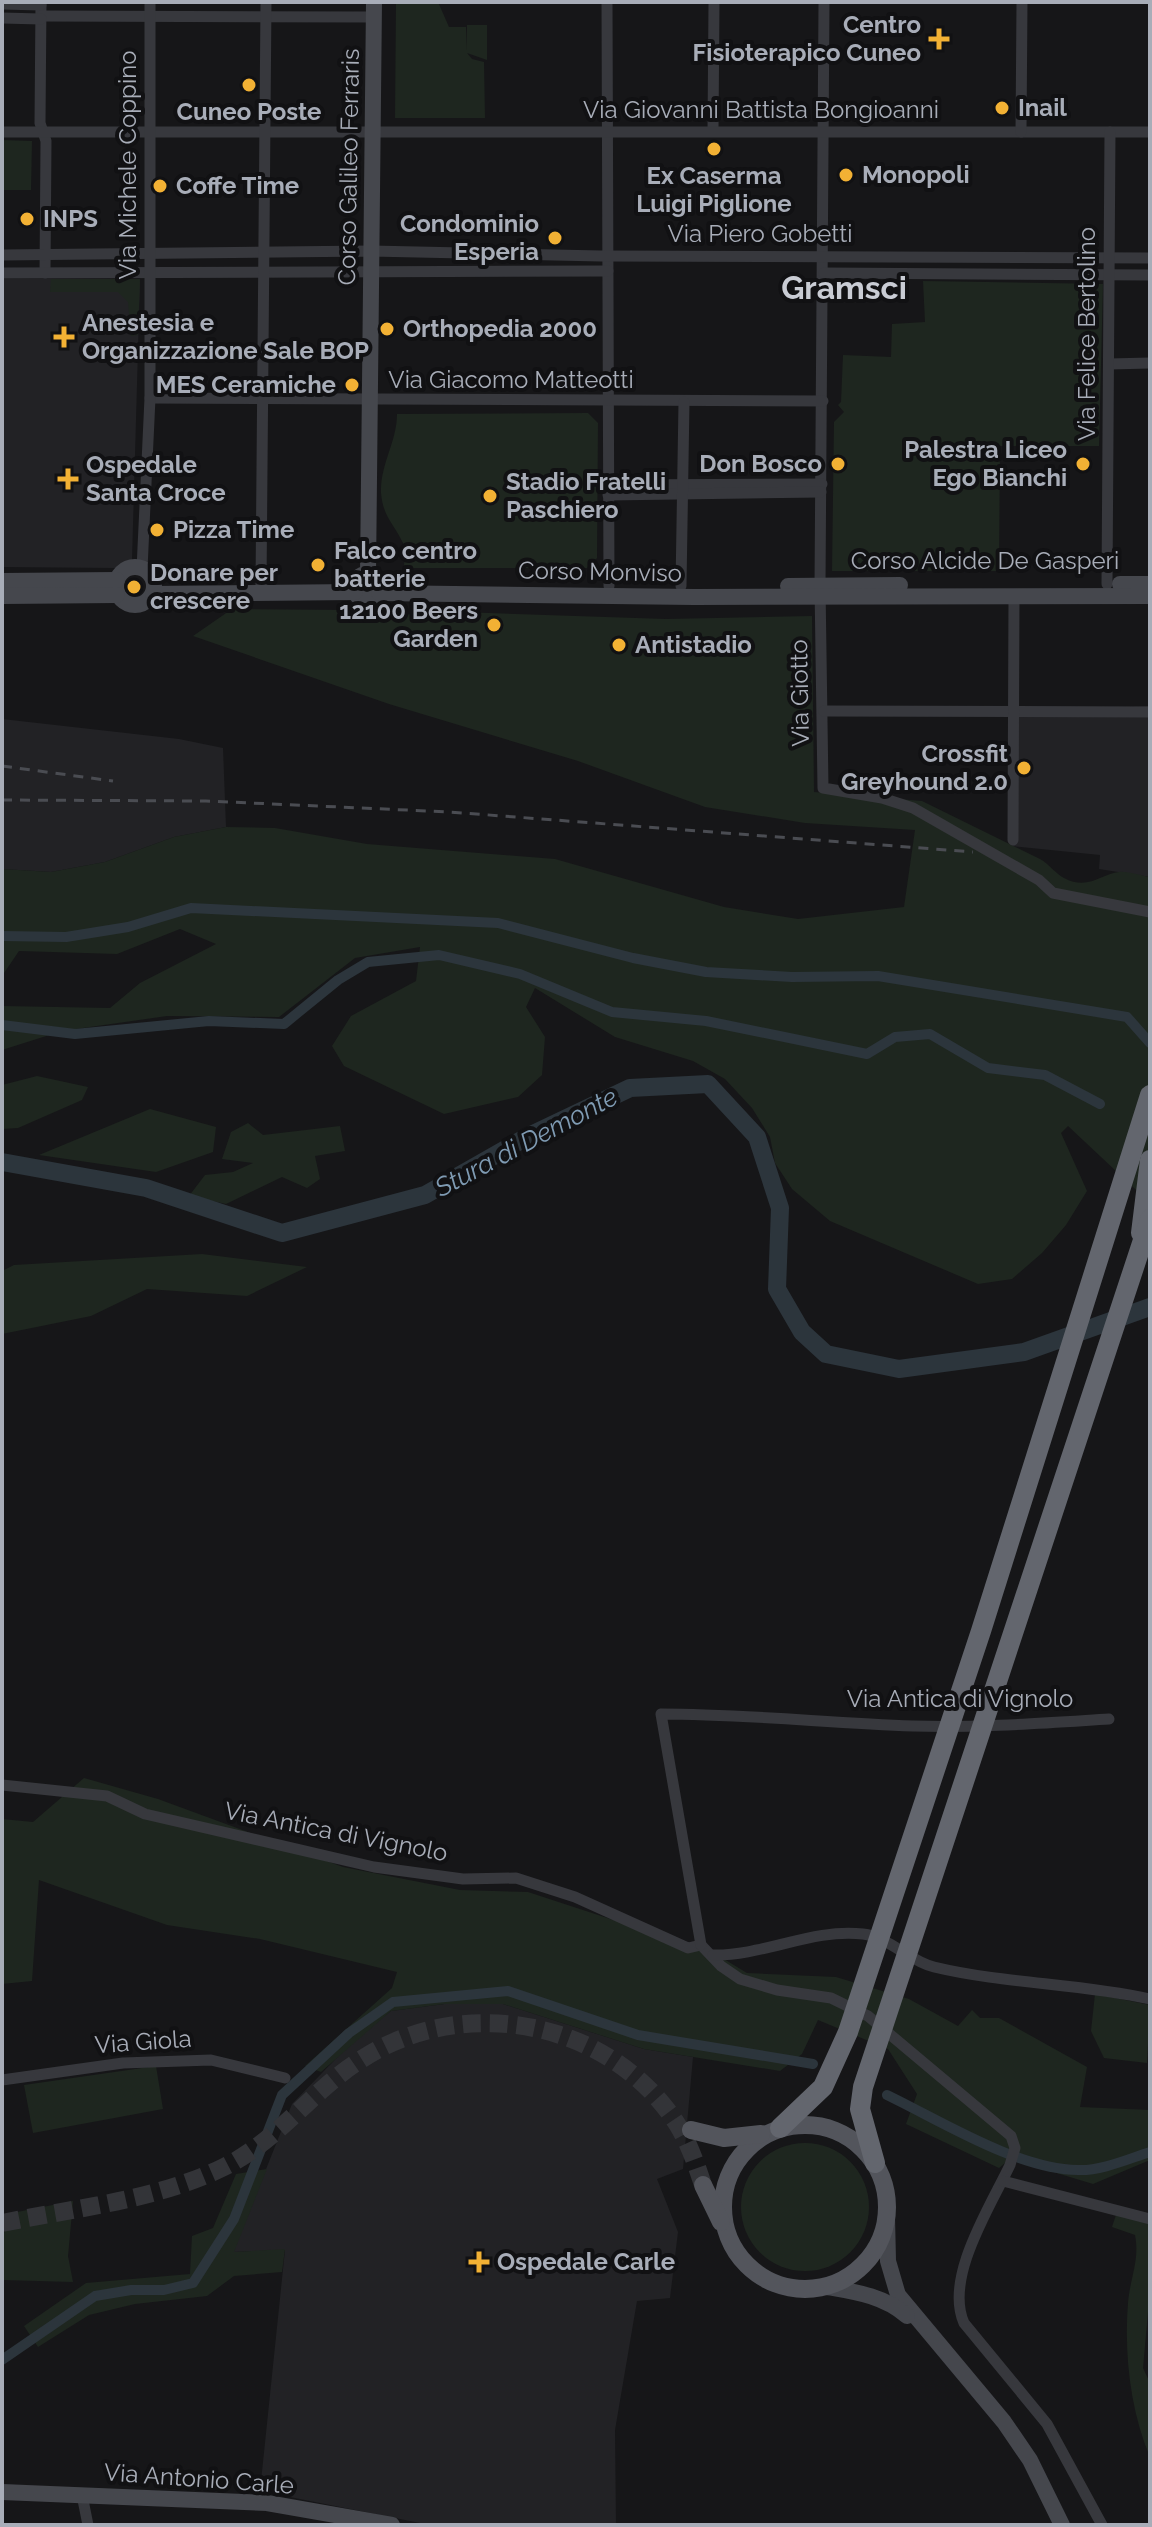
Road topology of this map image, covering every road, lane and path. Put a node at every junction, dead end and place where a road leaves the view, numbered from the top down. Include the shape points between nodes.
1 (150, 2) edge
2 (266, 2) edge
3 (607, 2) edge
4 (714, 2) edge
5 (824, 2) edge
6 (1022, 2) edge
7 (2, 4) edge
8 (41, 10) edge
9 (374, 10) edge
10 (2, 18) edge
11 (150, 18) junction
12 (266, 18) junction
13 (713, 130) junction
14 (2, 132) edge
15 (372, 132) junction
16 (608, 132) junction
17 (824, 132) junction
18 (1021, 132) junction
19 (1110, 132) junction
20 (1150, 132) edge
21 (46, 133) junction
22 (265, 133) junction
23 (152, 134) junction
24 (371, 251) junction
25 (263, 253) junction
26 (2, 255) edge
27 (46, 256) junction
28 (150, 256) junction
29 (608, 256) junction
30 (825, 256) junction
31 (1110, 256) junction
32 (1150, 258) edge
33 (150, 271) junction
34 (371, 271) junction
35 (608, 271) junction
36 (263, 272) junction
37 (2, 273) edge
38 (45, 273) junction
39 (824, 273) junction
40 (1150, 275) edge
41 (1110, 276) junction
42 (1150, 363) edge
43 (1109, 364) junction
44 (150, 398) junction
45 (263, 399) junction
46 (370, 401) junction
47 (823, 401) junction
48 (607, 402) junction
49 (684, 402) junction
50 (821, 488) junction
51 (608, 490) junction
52 (683, 490) junction
53 (142, 569) junction
54 (2, 581) edge
55 (1107, 584) junction
56 (1150, 584) edge
57 (367, 585) junction
58 (261, 586) junction
59 (609, 586) junction
60 (681, 586) junction
61 (117, 587) junction
62 (153, 589) junction
63 (820, 591) junction
64 (1014, 595) junction
65 (2, 596) edge
66 (1150, 596) edge
67 (824, 711) junction
68 (1014, 712) junction
69 (1150, 712) edge
70 (1013, 840) dead end
71 (1150, 912) edge
72 (1150, 1095) edge
73 (1150, 1159) edge
74 (1150, 1219) edge
75 (1108, 1233) junction
76 (1137, 1256) junction
77 (1109, 1719) dead end
78 (2, 1785) edge
79 (701, 1945) junction
80 (713, 1955) junction
81 (1150, 1999) edge
82 (285, 2078) dead end
83 (2, 2080) edge
84 (691, 2130) dead end
85 (774, 2130) junction
86 (875, 2163) junction
87 (1003, 2181) junction
88 (703, 2185) tunnel mouth
89 (887, 2217) junction
90 (1150, 2219) edge
91 (726, 2231) junction
92 (827, 2287) junction
93 (934, 2340) junction
94 (2, 2492) edge
95 (82, 2495) junction
96 (88, 2525) edge
97 (392, 2525) edge
98 (1062, 2525) edge
99 (1102, 2525) edge

1 - 11 street, Via Michele Coppino
2 - 12 street
3 - 16 street
4 - 13 street
5 - 17 street, Via Giotto
6 - 18 street
7 - 8 street
8 - 10 street
8 - 11 street
8 - 21 street via 40,123
9 - 12 street
9 - 15 main road, Corso Galileo Ferraris
11 - 12 street
11 - 23 street, Via Michele Coppino
12 - 22 street
13 - 16 street, Via Giovanni Battista Bongioanni
13 - 17 street, Via Giovanni Battista Bongioanni
14 - 21 street, Via Giovanni Battista Bongioanni
15 - 16 street, Via Giovanni Battista Bongioanni
15 - 22 street, Via Giovanni Battista Bongioanni
15 - 24 main road, Corso Galileo Ferraris
16 - 29 street
17 - 18 street, Via Giovanni Battista Bongioanni
17 - 30 street, Via Giotto
18 - 19 street, Via Giovanni Battista Bongioanni
19 - 20 street, Via Giovanni Battista Bongioanni
19 - 31 street, Via Felice Bertolino
21 - 23 street, Via Giovanni Battista Bongioanni
21 - 27 street
22 - 23 street, Via Giovanni Battista Bongioanni
22 - 25 street
23 - 28 street, Via Michele Coppino
24 - 25 street, Via Piero Gobetti
24 - 29 street, Via Piero Gobetti
24 - 34 main road, Corso Galileo Ferraris
25 - 28 street, Via Piero Gobetti
25 - 36 street
26 - 27 street, Via Piero Gobetti
27 - 28 street, Via Piero Gobetti
27 - 38 street
28 - 33 street, Via Michele Coppino
29 - 30 street, Via Piero Gobetti
29 - 35 street
30 - 31 street, Via Piero Gobetti
30 - 39 street, Via Giotto
31 - 32 street, Via Piero Gobetti
31 - 41 street, Via Felice Bertolino
33 - 36 street
33 - 38 street
33 - 44 street, Via Michele Coppino
34 - 35 street
34 - 36 street
34 - 46 main road, Corso Galileo Ferraris
35 - 48 street
36 - 45 street
37 - 38 street
39 - 41 street, Via Piero Gobetti
39 - 47 street, Via Giotto
40 - 41 street, Via Piero Gobetti
41 - 43 street, Via Felice Bertolino
42 - 43 street
43 - 55 street, Via Felice Bertolino
44 - 45 street, Via Giacomo Matteotti
44 - 53 street, Via Michele Coppino
45 - 46 street, Via Giacomo Matteotti
45 - 58 street
46 - 48 street, Via Giacomo Matteotti
46 - 57 main road, Corso Galileo Ferraris
47 - 49 street, Via Giacomo Matteotti
47 - 50 street, Via Giotto
48 - 49 street, Via Giacomo Matteotti
48 - 51 street
49 - 52 street
50 - 52 street
50 - 63 street, Via Giotto
51 - 52 street
51 - 59 street
52 - 60 street
53 - 61 main road via 127,569
53 - 62 main road
54 - 61 main road
55 - 56 main road, Corso Alcide De Gasperi
55 - 63 main road, Corso Alcide De Gasperi
57 - 58 main road, Corso Monviso
57 - 59 main road, Corso Monviso
57 - 62 main road, Corso Monviso
57 - 63 main road, Corso Monviso
58 - 62 main road, Corso Monviso
59 - 60 main road, Corso Monviso
60 - 63 main road, Corso Monviso
61 - 62 main road via 134,606 143,604
61 - 65 main road
63 - 64 main road, Corso Alcide De Gasperi
63 - 67 street, Via Giotto
64 - 66 main road, Corso Alcide De Gasperi
64 - 68 street
67 - 68 street
67 - 71 street, Via Giotto via 823,788 913,808 1053,893
68 - 69 street
68 - 70 street
72 - 75 highway
73 - 75 highway
73 - 76 highway
74 - 76 highway
75 - 85 highway via 848,2032 823,2087
76 - 86 highway via 863,2087 860,2109
77 - 79 street, Via Antica di Vignolo via 912,1726 661,1714
78 - 79 street, Via Antica di Vignolo via 107,1796 145,1814 374,1867 463,1879 516,1878 575,1897 688,1948
79 - 80 street, Via Antica di Vignolo
80 - 81 street via 816,1936 865,1934 930,1967
80 - 87 street, Via Antica di Vignolo via 740,1979 831,1998 868,2016 997,2123 1015,2144
82 - 83 street, Via Giola via 211,2060 123,2063
84 - 85 main road via 724,2138
85 - 86 main road via 807,2124 834,2129
85 - 91 main road via 742,2155 725,2185
86 - 89 main road via 886,2189
87 - 90 street
87 - 99 street via 961,2276 961,2315 1041,2415
88 - 91 main road
89 - 92 main road via 868,2262
89 - 93 main road via 898,2295
91 - 92 main road via 743,2262 772,2283 803,2290
92 - 93 main road via 889,2303
93 - 98 main road via 1012,2433
94 - 95 main road, Via Antonio Carle
95 - 96 street
95 - 97 main road, Via Antonio Carle via 267,2503

